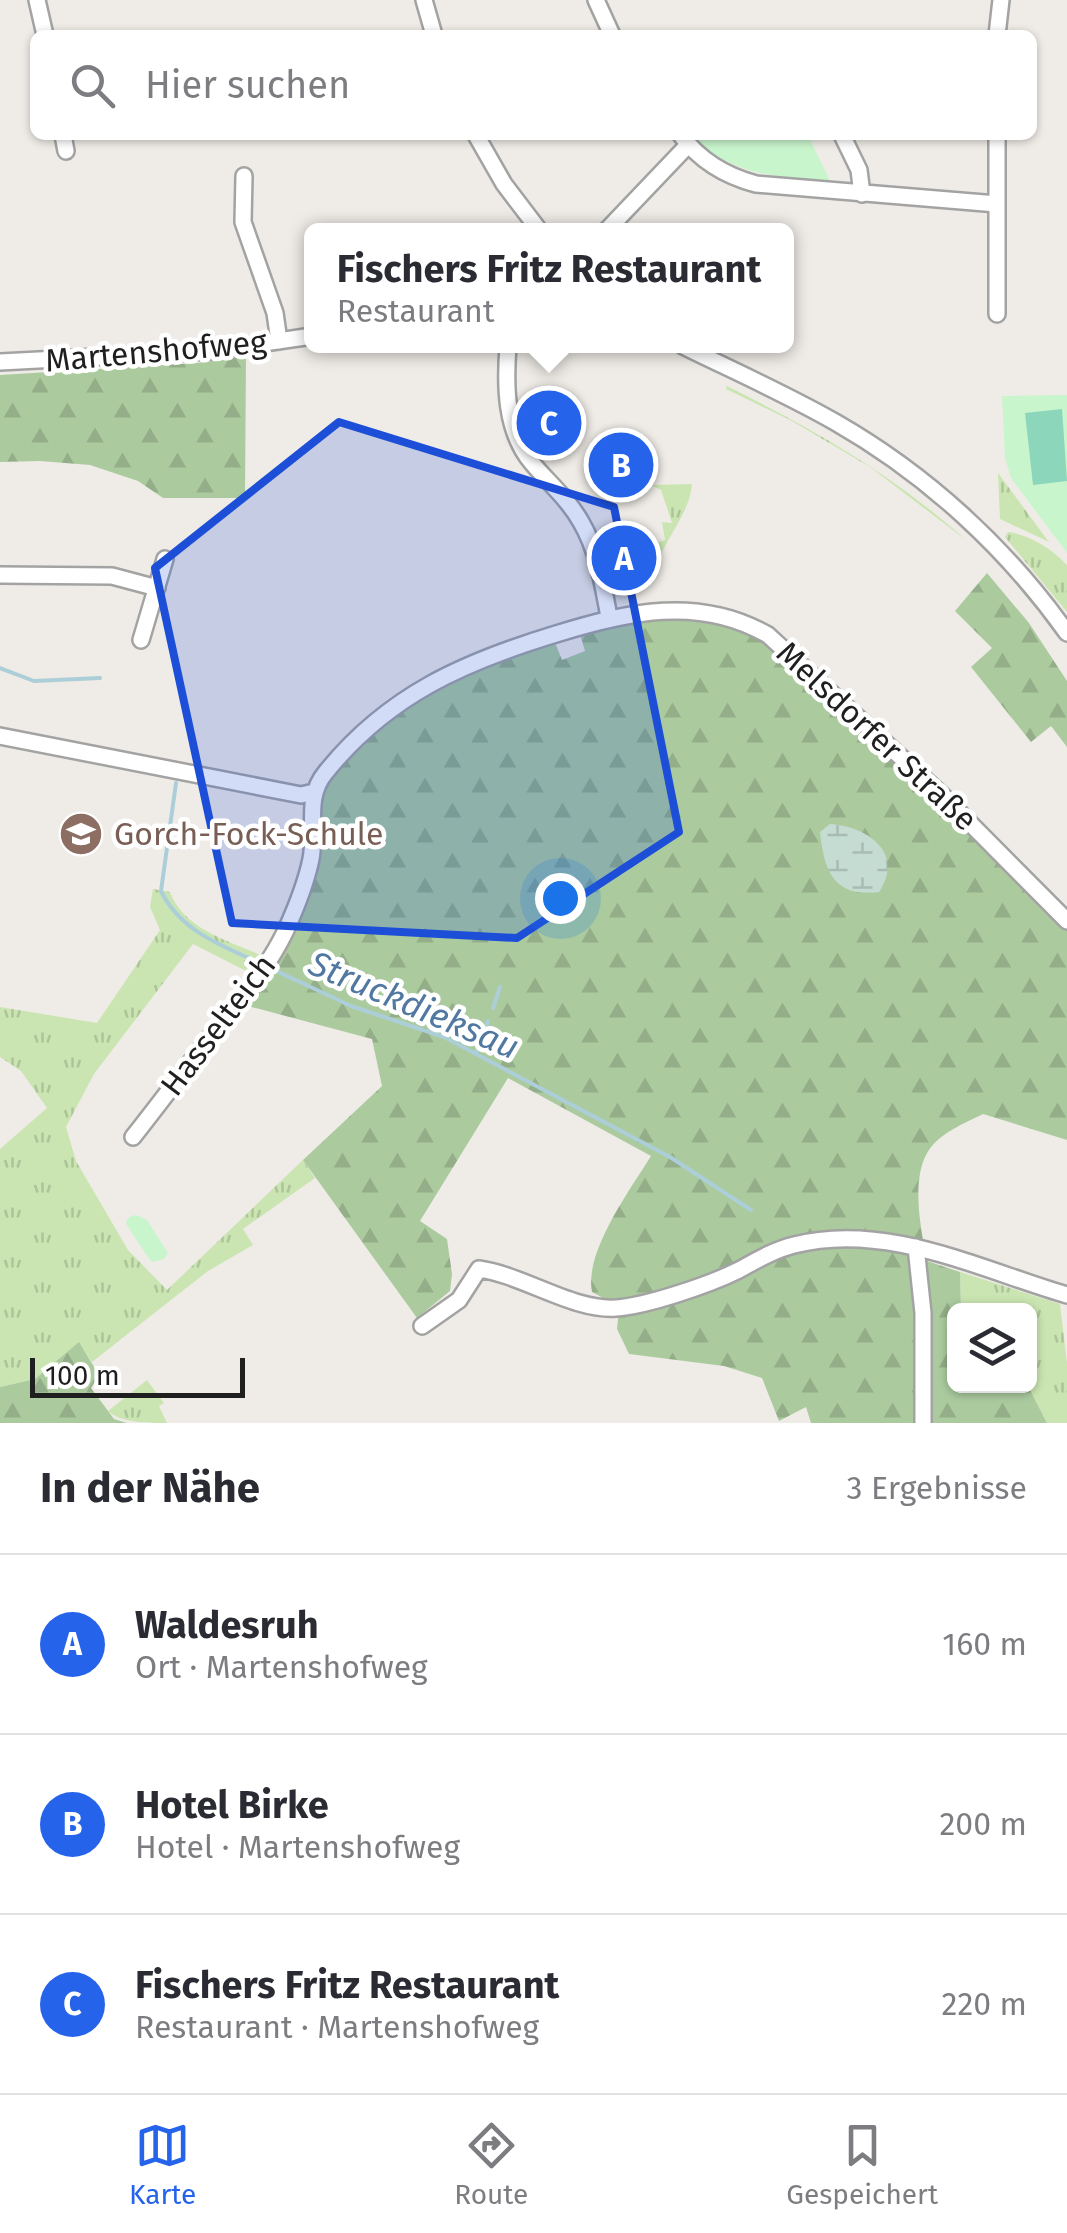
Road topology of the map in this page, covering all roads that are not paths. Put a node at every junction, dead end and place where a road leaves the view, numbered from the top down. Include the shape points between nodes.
1 (37, 0) edge
2 (424, 0) edge
3 (596, 0) edge
4 (1001, 0) edge
5 (44, 30) edge
6 (433, 30) edge
7 (610, 30) edge
8 (998, 30) edge
9 (479, 140) edge
10 (685, 140) edge
11 (844, 140) edge
12 (997, 140) edge
13 (244, 176) dead end
14 (862, 194) junction
15 (997, 204) junction
16 (534, 223) edge
17 (613, 223) edge
18 (998, 314) dead end
19 (304, 337) edge
20 (279, 341) junction
21 (508, 353) edge
22 (698, 353) edge
23 (0, 362) edge
24 (165, 560) dead end
25 (0, 575) edge
26 (157, 588) junction
27 (609, 617) junction
28 (1067, 633) edge
29 (142, 640) dead end
30 (0, 736) edge
31 (314, 792) junction
32 (1067, 921) edge
33 (133, 1137) dead end
34 (916, 1248) junction
35 (1067, 1294) edge
36 (422, 1326) dead end
37 (922, 1423) edge

1 - 5 street
2 - 6 street
3 - 7 street
4 - 8 street
9 - 16 street
10 - 14 street via 719,170 744,181
10 - 17 street
11 - 14 street
12 - 15 street
13 - 20 street via 240,210
14 - 15 street
15 - 18 street
19 - 20 street, Martenshofweg
20 - 23 street, Martenshofweg
21 - 27 street via 517,438 589,536
22 - 28 street via 834,421 906,468 1028,581
24 - 26 street
25 - 26 street via 112,576
26 - 29 street
27 - 31 street, Melsdorfer Straße via 479,658 424,686 346,750
27 - 32 street, Melsdorfer Straße via 694,610 768,634
30 - 31 street via 301,795
31 - 33 street, Hasselteich via 309,868 272,958
34 - 35 street
34 - 36 street via 844,1239 795,1244 714,1280 613,1309 479,1269 462,1296
34 - 37 street

